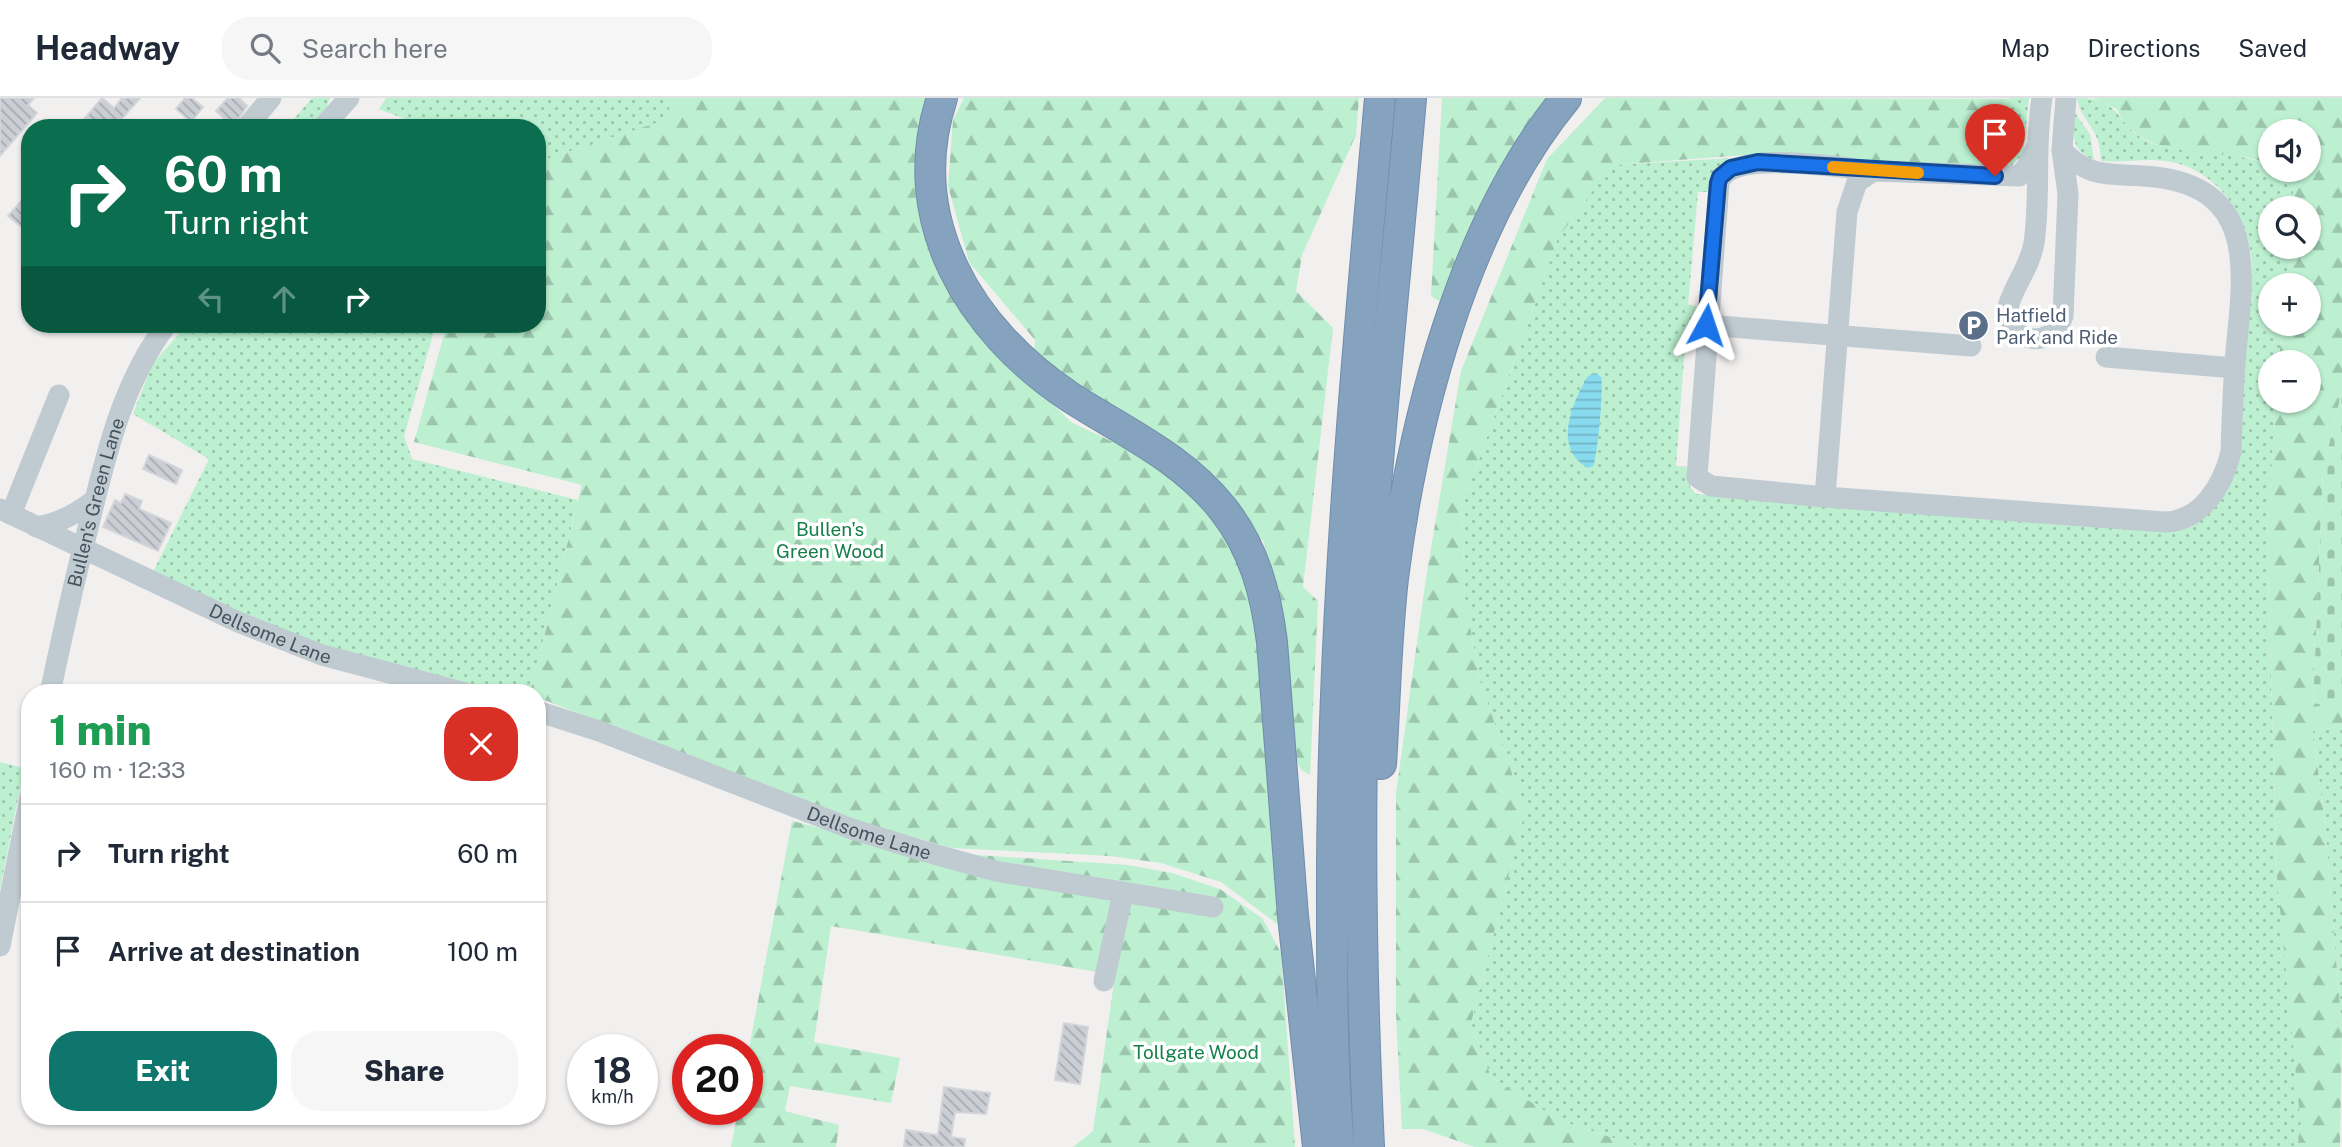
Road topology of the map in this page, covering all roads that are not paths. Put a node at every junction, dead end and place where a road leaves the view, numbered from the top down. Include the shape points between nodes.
1 (271, 98) edge
2 (942, 98) edge
3 (1380, 98) edge
4 (1411, 98) edge
5 (1566, 98) edge
6 (2042, 98) edge
7 (2066, 98) edge
8 (347, 99) edge
9 (254, 119) edge
10 (330, 119) edge
11 (2036, 148) junction
12 (2062, 150) junction
13 (1873, 171) junction
14 (1706, 325) junction
15 (160, 333) edge
16 (1838, 335) junction
17 (1971, 346) dead end
18 (2106, 357) dead end
19 (2234, 368) junction
20 (59, 395) dead end
21 (1825, 497) junction
22 (93, 501) junction
23 (5, 511) edge
24 (36, 527) junction
25 (83, 550) junction
26 (52, 684) edge
27 (430, 684) edge
28 (546, 714) edge
29 (21, 842) edge
30 (1360, 883) junction
31 (1123, 893) junction
32 (1213, 907) dead end
33 (0, 946) edge
34 (1104, 981) dead end
35 (1318, 1147) edge
36 (1339, 1147) edge
37 (1369, 1147) edge

1 - 9 street
2 - 35 highway via 929,164 931,197 939,238 967,293 1014,352 1071,397 1184,468 1224,510 1256,567 1272,642 1293,916
3 - 36 highway via 1336,639 1332,976
4 - 30 highway via 1371,554
5 - 30 highway via 1514,173 1469,271 1436,366 1393,579 1381,770
6 - 11 street
7 - 12 street
8 - 10 street
11 - 12 street via 2034,242 2008,307 2013,329 2033,339 2055,331 2063,316 2068,194
11 - 13 street via 2019,176
12 - 19 street via 2087,171 2177,180 2194,186 2219,206 2231,222 2242,254
13 - 14 street via 1769,162 1740,165 1725,172 1718,190
13 - 16 street via 1857,182 1848,202
14 - 16 street
14 - 21 street via 1696,471 1700,482
15 - 22 street, Bullen's Green Lane via 133,377
16 - 17 street
16 - 21 street
18 - 19 street
19 - 21 street via 2231,452 2225,474 2205,503 2175,522
20 - 23 street
22 - 24 street via 51,525
22 - 25 street, Bullen's Green Lane
23 - 24 street, Dellsome Lane
24 - 25 street, Dellsome Lane
25 - 26 street, Bullen's Green Lane
25 - 27 street, Dellsome Lane via 238,622 322,655
28 - 31 street, Dellsome Lane via 852,830 995,871
29 - 33 street
30 - 37 highway
31 - 32 street, Dellsome Lane
31 - 34 street

